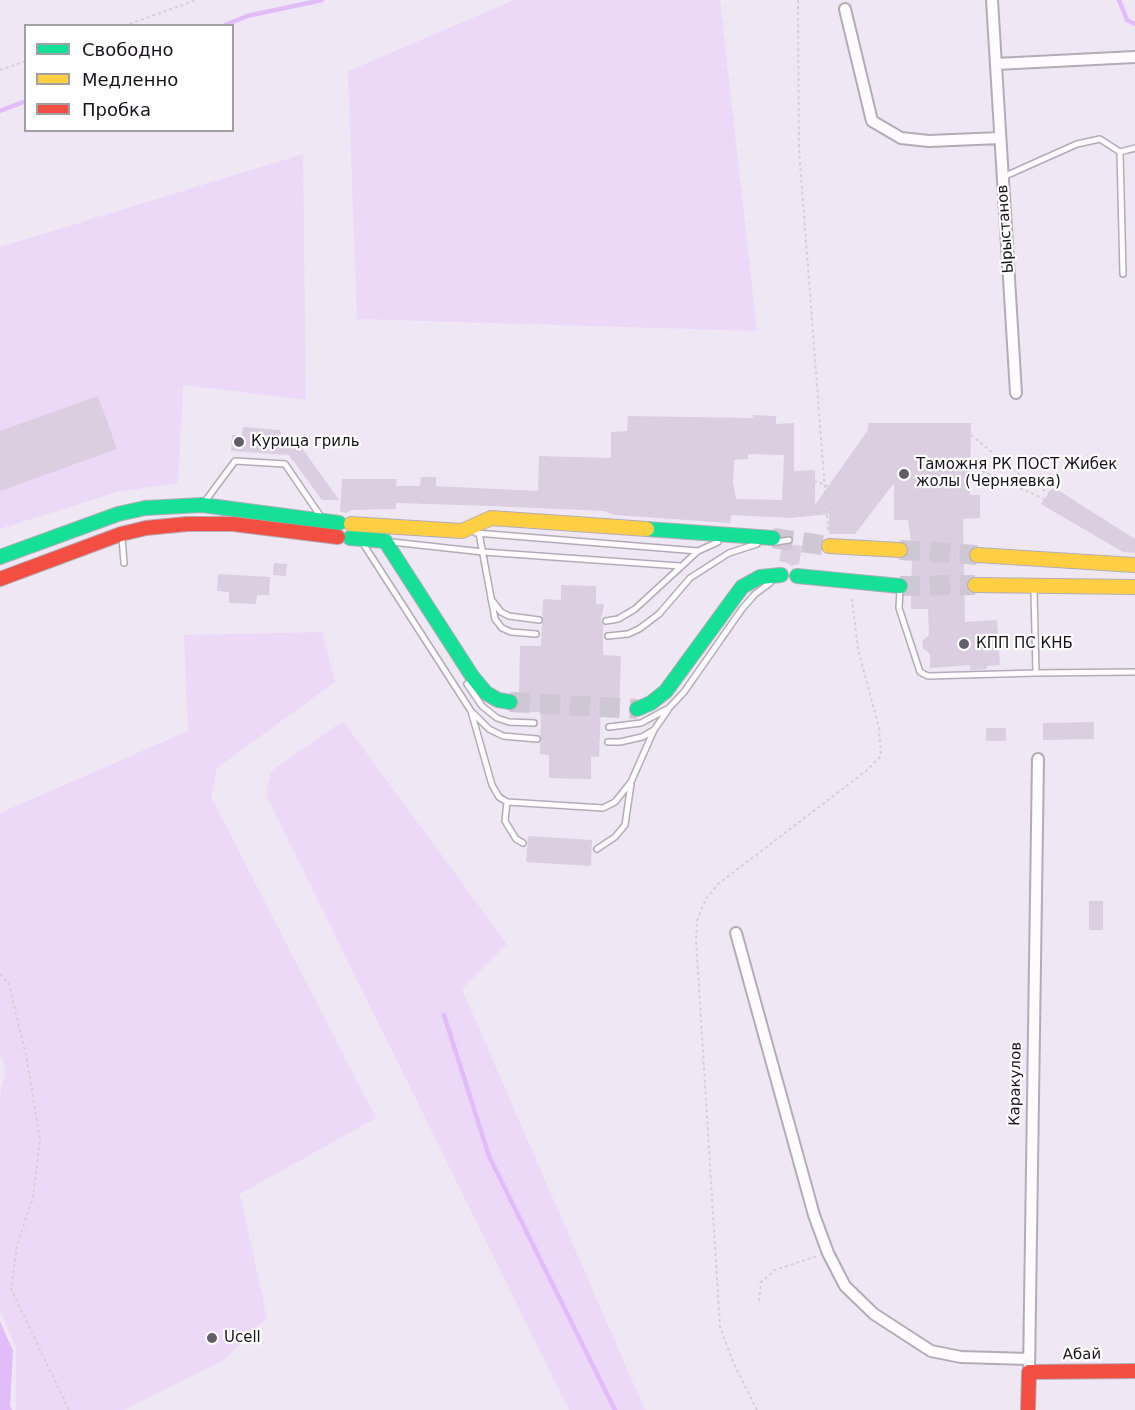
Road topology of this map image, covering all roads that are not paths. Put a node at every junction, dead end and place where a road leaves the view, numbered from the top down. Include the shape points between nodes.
1 (992, 0) edge
2 (845, 9) dead end
3 (1135, 57) edge
4 (996, 64) junction
5 (1000, 138) junction
6 (1135, 148) edge
7 (1120, 152) junction
8 (1003, 177) junction
9 (1123, 274) dead end
10 (1016, 393) dead end
11 (202, 505) junction
12 (323, 520) junction
13 (462, 531) junction
14 (348, 532) junction
15 (479, 533) junction
16 (121, 534) junction
17 (730, 536) junction
18 (773, 538) tunnel mouth
19 (789, 540) dead end
20 (384, 541) junction
21 (829, 546) tunnel mouth
22 (900, 550) tunnel mouth
23 (698, 551) junction
24 (483, 552) junction
25 (977, 555) tunnel mouth
26 (0, 557) edge
27 (124, 563) dead end
28 (1135, 565) edge
29 (680, 566) junction
30 (789, 575) junction
31 (0, 579) edge
32 (975, 585) tunnel mouth
33 (1034, 585) junction
34 (900, 586) joint
35 (1135, 587) edge
36 (489, 596) junction
37 (538, 620) dead end
38 (606, 621) dead end
39 (439, 624) junction
40 (536, 633) dead end
41 (608, 636) dead end
42 (440, 642) dead end
43 (1135, 672) edge
44 (1036, 674) junction
45 (462, 677) dead end
46 (510, 702) tunnel mouth
47 (637, 708) tunnel mouth
48 (669, 708) junction
49 (471, 711) junction
50 (534, 723) dead end
51 (609, 727) dead end
52 (654, 730) junction
53 (537, 739) dead end
54 (608, 742) dead end
55 (1038, 759) dead end
56 (631, 782) junction
57 (507, 802) junction
58 (523, 843) dead end
59 (597, 849) dead end
60 (736, 933) dead end
61 (1029, 1366) junction
62 (1135, 1371) edge
63 (1028, 1410) edge

1 - 4 street, Ырыстанов
2 - 5 street via 872,121 901,138
3 - 4 street
4 - 5 street, Ырыстанов
5 - 8 street, Ырыстанов
6 - 7 lane
7 - 8 lane via 1100,139 1077,144
7 - 9 lane
8 - 10 street, Ырыстанов
11 - 12 main road
11 - 12 lane via 235,461 285,464
11 - 26 main road via 145,508 118,514
12 - 14 main road
13 - 14 main road
13 - 15 lane
13 - 17 main road via 491,518
14 - 16 main road via 187,524
14 - 20 main road
14 - 49 lane
15 - 23 lane
15 - 24 lane
16 - 27 lane
16 - 31 main road
17 - 18 main road
17 - 23 lane
19 - 41 lane via 729,553 690,578 649,623 628,634
20 - 24 lane
20 - 39 main road
21 - 22 main road
23 - 29 lane
24 - 29 lane
24 - 36 lane
25 - 28 main road
29 - 38 lane via 635,609
30 - 34 main road
30 - 47 main road via 760,577 742,587 666,691
30 - 48 lane via 754,594
32 - 33 main road
33 - 35 main road
33 - 44 lane
34 - 44 lane via 899,608 920,672 928,676
36 - 37 lane via 508,616
36 - 40 lane via 495,620 502,628
39 - 42 lane
39 - 46 main road via 486,693
43 - 44 lane
45 - 50 lane via 482,706 497,718
48 - 51 lane via 641,723
48 - 52 lane
49 - 53 lane via 489,729 503,736
49 - 57 lane via 492,786
52 - 54 lane via 642,737
52 - 56 lane
55 - 61 street, Каракулов
56 - 57 lane via 615,802 603,808
56 - 59 lane via 625,825
57 - 58 lane via 505,821
60 - 61 street via 814,1215 845,1286 874,1314 931,1351
61 - 62 main road, Абай
61 - 63 main road, Каракулов

